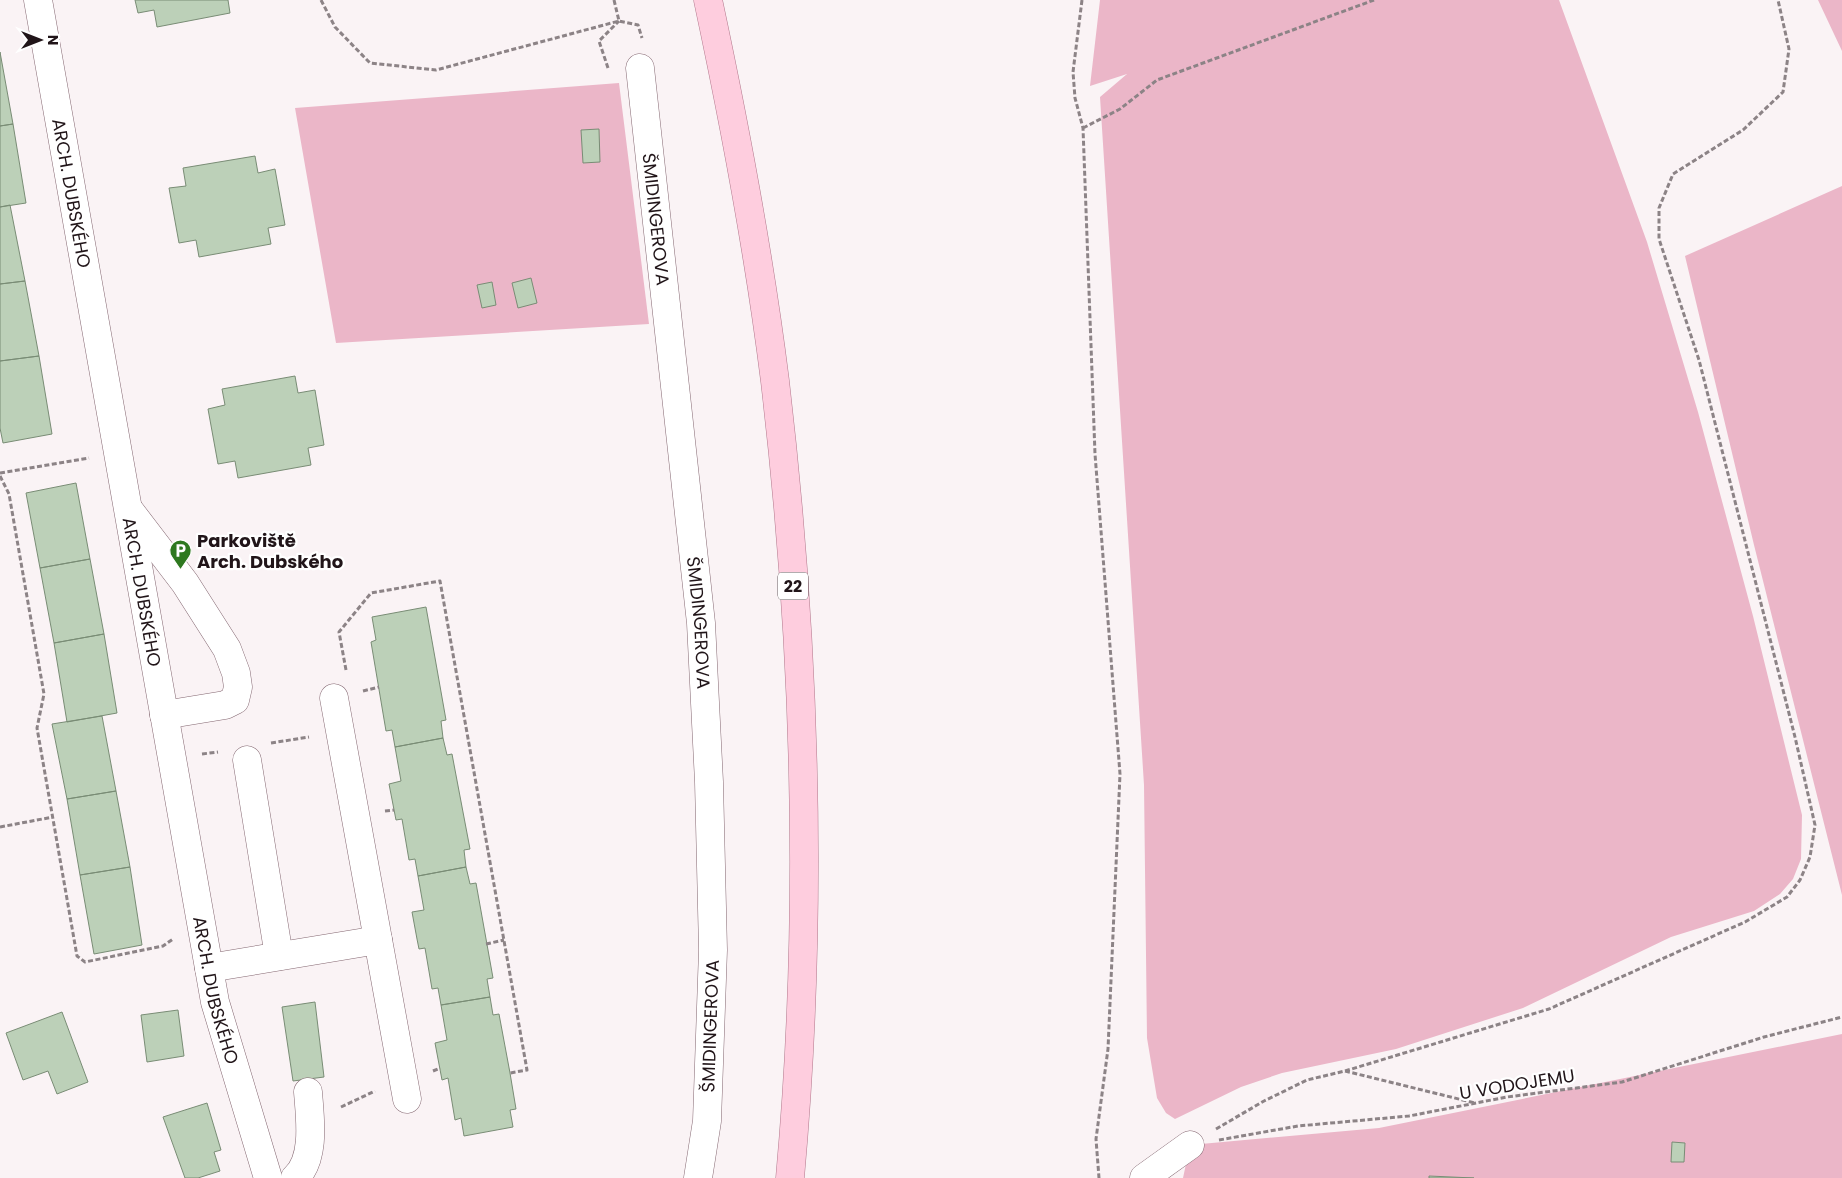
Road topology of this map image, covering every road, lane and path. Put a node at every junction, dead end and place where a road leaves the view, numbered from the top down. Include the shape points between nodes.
1 (38, 0) edge
2 (321, 0) edge
3 (614, 0) edge
4 (708, 0) edge
5 (1082, 0) edge
6 (1374, 0) edge
7 (1778, 0) edge
8 (619, 21) junction
9 (640, 68) joint
10 (1083, 128) junction
11 (91, 457) dead end
12 (0, 474) edge
13 (128, 508) junction
14 (340, 687) joint
15 (164, 715) junction
16 (247, 760) dead end
17 (52, 817) junction
18 (0, 827) edge
19 (178, 936) dead end
20 (378, 940) junction
21 (504, 940) junction
22 (486, 944) dead end
23 (279, 956) junction
24 (209, 968) junction
25 (1842, 1017) edge
26 (1345, 1071) junction
27 (510, 1074) dead end
28 (405, 1089) joint
29 (308, 1092) dead end
30 (1477, 1103) junction
31 (311, 1122) junction
32 (1190, 1145) junction
33 (268, 1178) edge
34 (295, 1178) edge
35 (698, 1178) edge
36 (790, 1178) edge
37 (1099, 1178) edge
38 (1144, 1178) edge

1 - 13 street, ARCH. DUBSKÉHO
2 - 8 path via 335,27 370,62 436,70
3 - 8 path
4 - 36 main road, 22 via 733,116 756,248 774,381 792,562 803,781 803,915 799,1049
5 - 10 path via 1073,72 1075,98
6 - 10 path via 1157,80 1120,109
7 - 26 path via 1789,49 1783,92 1743,130 1672,174 1659,208 1659,239 1699,360 1795,737 1815,825 1810,858 1800,880 1786,897 1745,922 1549,1009
8 - 9 path via 638,25 643,42
9 - 35 street, ŠMIDINGEROVA via 700,622 708,762 713,950 706,1121
10 - 37 path via 1095,454 1120,774 1108,1049 1096,1139
11 - 12 path
12 - 17 path via 9,494 44,694 37,728
13 - 15 street, ARCH. DUBSKÉHO
13 - 15 street via 185,583 227,649 236,673 238,687 234,700
14 - 20 street
14 - 21 path via 339,632 371,594 440,581
15 - 24 street, ARCH. DUBSKÉHO
16 - 23 street
17 - 18 path
17 - 19 path via 77,956 85,962 163,946
20 - 23 street
20 - 28 street
21 - 22 path
21 - 27 path via 527,1070
23 - 24 street
24 - 33 street, ARCH. DUBSKÉHO via 215,1002
25 - 30 path, U VODOJEMU via 1764,1037 1622,1082
26 - 30 path
26 - 32 path via 1307,1080 1264,1101
28 - 31 path
29 - 31 street
30 - 32 path, U VODOJEMU via 1409,1116 1298,1126
31 - 34 street via 312,1136 301,1173
32 - 38 street

